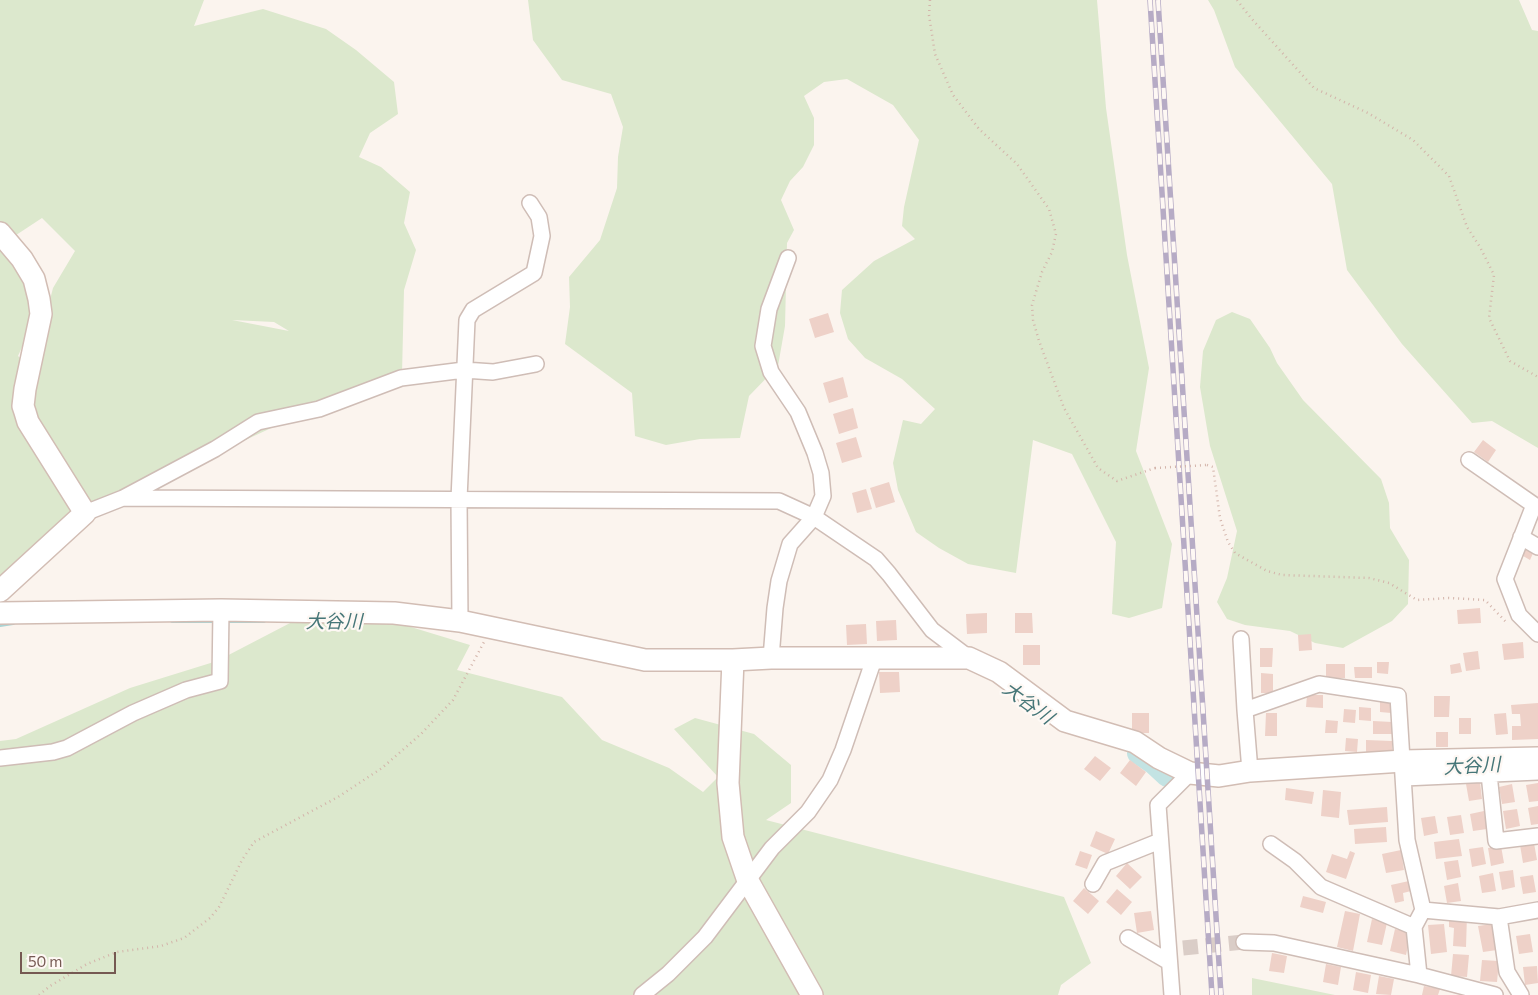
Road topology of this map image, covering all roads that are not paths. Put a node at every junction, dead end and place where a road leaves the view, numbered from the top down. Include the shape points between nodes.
1 (530, 203) dead end
2 (0, 233) edge
3 (788, 258) dead end
4 (536, 364) dead end
5 (464, 370) junction
6 (1469, 460) dead end
7 (123, 498) junction
8 (459, 499) junction
9 (85, 513) junction
10 (814, 517) junction
11 (1521, 537) junction
12 (1538, 547) edge
13 (0, 591) edge
14 (221, 610) junction
15 (0, 613) edge
16 (460, 622) junction
17 (1538, 634) edge
18 (1241, 639) dead end
19 (771, 658) junction
20 (969, 658) junction
21 (874, 659) junction
22 (733, 660) junction
23 (1245, 710) junction
24 (0, 758) edge
25 (1538, 758) edge
26 (1403, 770) junction
27 (1250, 771) junction
28 (1538, 772) edge
29 (1190, 773) junction
30 (1489, 774) junction
31 (1538, 836) edge
32 (1160, 841) junction
33 (1271, 844) dead end
34 (748, 881) junction
35 (1093, 884) dead end
36 (1423, 910) junction
37 (1538, 910) edge
38 (1499, 917) junction
39 (1414, 927) junction
40 (1128, 938) dead end
41 (1244, 942) tunnel mouth
42 (1174, 953) junction
43 (1419, 975) junction
44 (642, 995) edge
45 (812, 995) edge
46 (1172, 995) edge
47 (1496, 995) edge
48 (1521, 995) edge

1 - 5 street via 539,217 542,236 534,273 473,310 467,320
2 - 9 street via 34,279 41,314 23,406 28,422
3 - 10 street via 769,309 763,346 772,372 798,412 821,472 823,496
4 - 5 street via 493,372
5 - 7 street via 401,378 319,409 258,422 216,449
5 - 8 street
6 - 11 street via 1534,505
7 - 8 street
7 - 9 street
8 - 10 street via 779,501
8 - 16 street
9 - 13 street
10 - 19 street via 790,544 779,581
10 - 20 street via 876,559 932,630
11 - 12 street
11 - 17 street via 1505,579 1519,615
14 - 15 street
14 - 16 street via 394,613
14 - 24 street via 220,681 186,690 67,748
16 - 22 street via 646,660
18 - 23 street
19 - 21 street
19 - 22 street
20 - 21 street
20 - 29 street via 999,672 1065,720 1135,742
21 - 34 street via 830,780 808,812 772,848
22 - 34 street via 728,783 733,837
23 - 26 street via 1319,684 1398,696
23 - 27 street
25 - 26 street
26 - 27 street
26 - 30 street
26 - 36 street via 1407,840
27 - 29 street via 1219,776
28 - 30 street
29 - 32 street via 1158,805
30 - 31 street via 1496,841
32 - 35 street via 1105,863
32 - 42 street
33 - 39 street via 1321,886
34 - 44 street via 705,937
34 - 45 street
36 - 38 street
36 - 39 street
37 - 38 street
38 - 48 street via 1507,972
39 - 43 street
40 - 42 street
41 - 43 street via 1274,943
42 - 46 street
43 - 47 street

